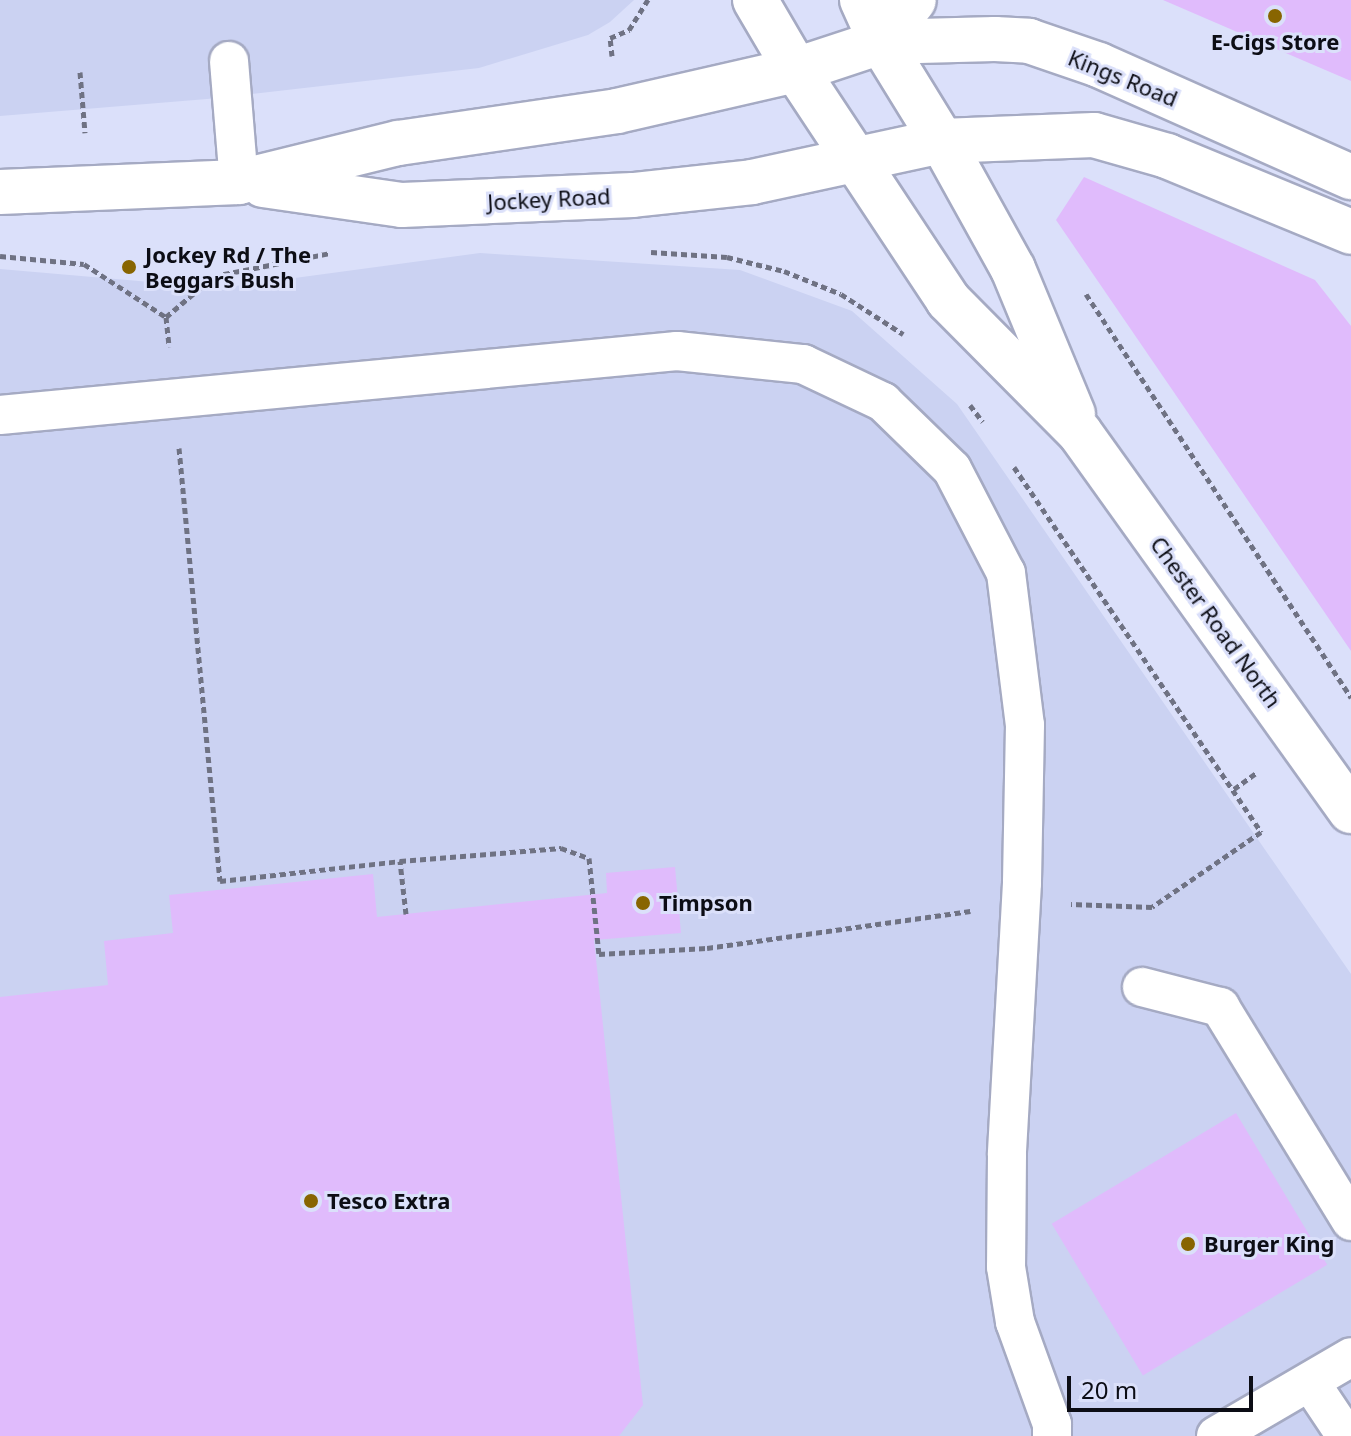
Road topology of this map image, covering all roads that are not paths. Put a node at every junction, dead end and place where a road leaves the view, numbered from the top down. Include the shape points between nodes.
1 (755, 0) edge
2 (862, 0) edge
3 (914, 0) edge
4 (881, 42) junction
5 (229, 61) dead end
6 (796, 70) junction
7 (942, 141) junction
8 (857, 161) junction
9 (1351, 177) edge
10 (239, 182) junction
11 (0, 192) edge
12 (1351, 232) edge
13 (0, 415) edge
14 (1080, 433) junction
15 (1351, 811) edge
16 (1142, 987) dead end
17 (1351, 1221) edge
18 (1351, 1357) edge
19 (1310, 1382) junction
20 (1052, 1436) edge
21 (1216, 1436) edge
22 (1346, 1436) edge

1 - 6 main road, Chester Road North
2 - 4 main road, Chester Road North
3 - 4 main road
4 - 6 main road, Kings Road
4 - 7 main road, Chester Road North
4 - 9 main road, Kings Road via 1029,41 1099,65
5 - 10 lane
6 - 8 main road, Chester Road North
6 - 10 main road, Jockey Road via 617,111 398,143
7 - 8 main road, Jockey Road
7 - 12 main road via 1094,135 1167,156
7 - 14 main road, Chester Road North via 1013,269
8 - 10 main road, Jockey Road via 752,182 458,205 402,205
8 - 14 main road, Chester Road North via 948,300
10 - 11 main road, Jockey Road
13 - 20 lane via 677,351 803,364 883,402 952,469 1006,573 1025,725 1006,1267 1015,1322
14 - 15 main road, Chester Road North
16 - 17 lane via 1220,1007
18 - 19 lane
19 - 21 lane
19 - 22 lane

